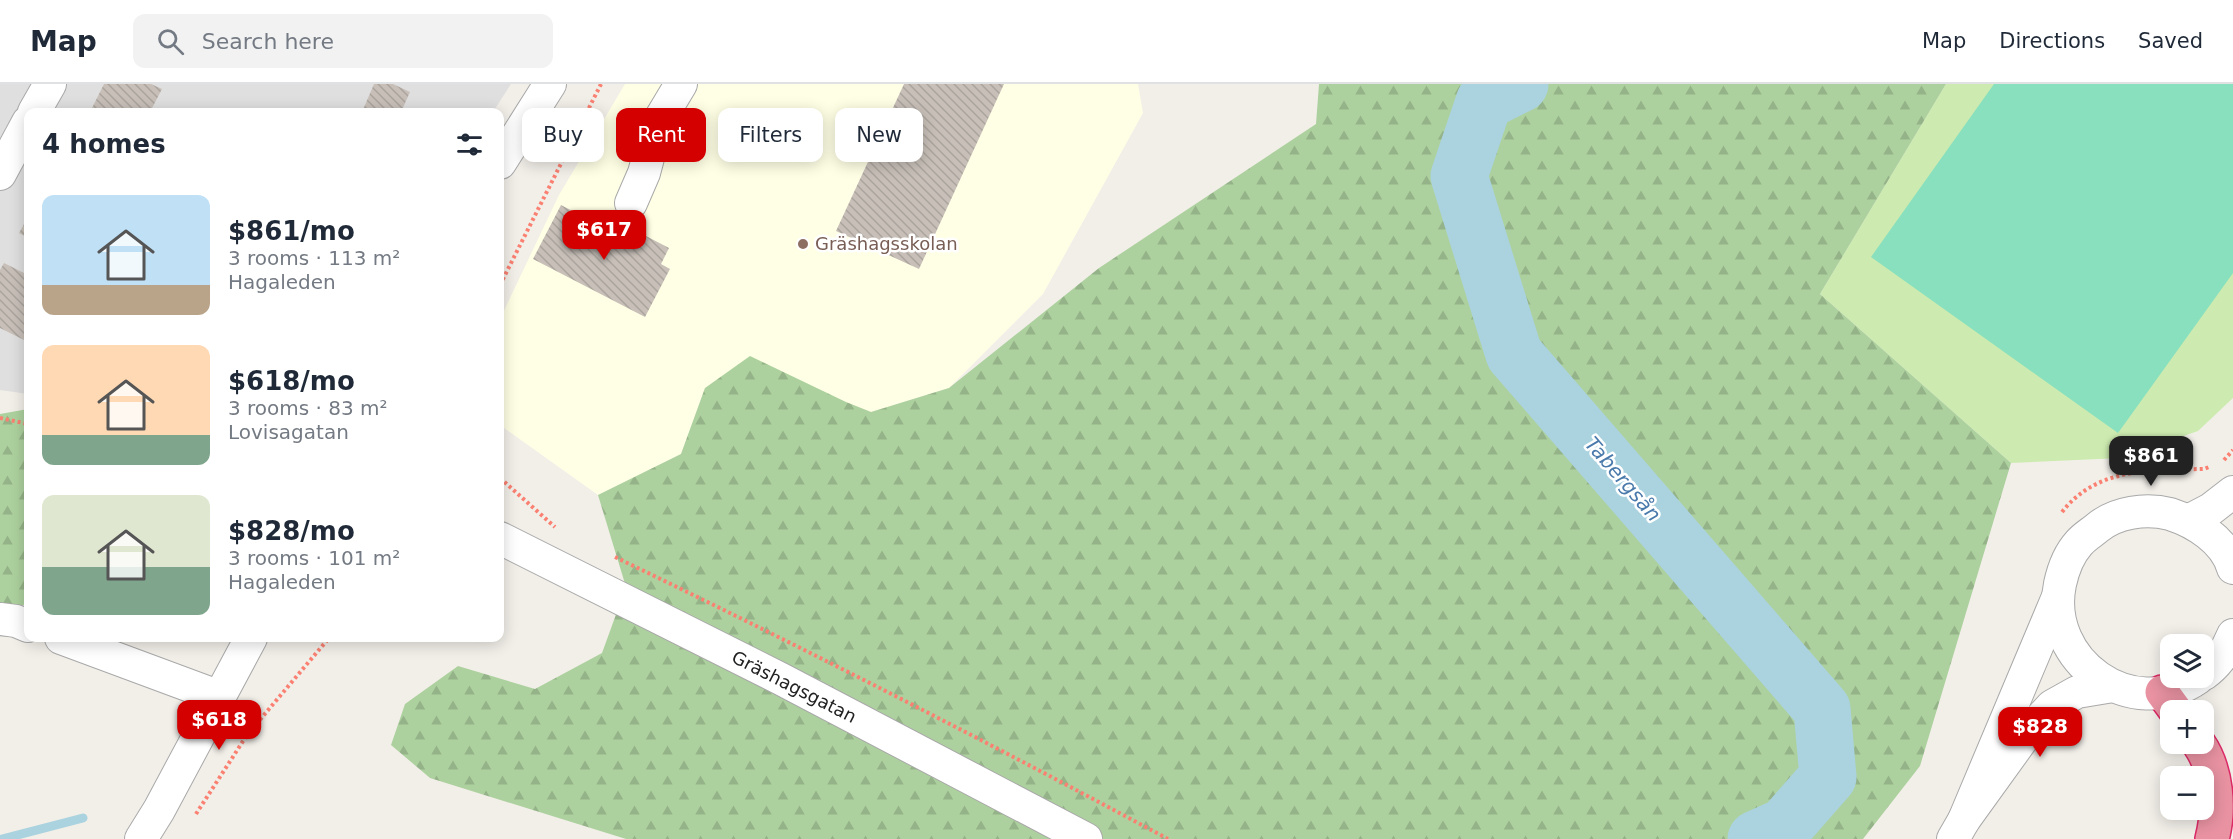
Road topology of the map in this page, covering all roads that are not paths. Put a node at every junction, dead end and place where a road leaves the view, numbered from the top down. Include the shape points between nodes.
1 (50, 84) edge
2 (550, 84) edge
3 (681, 84) edge
4 (36, 108) edge
5 (504, 157) edge
6 (631, 203) dead end
7 (2233, 492) edge
8 (2190, 520) junction
9 (504, 540) edge
10 (2233, 568) edge
11 (2057, 598) junction
12 (0, 619) edge
13 (24, 624) edge
14 (2233, 635) edge
15 (72, 642) edge
16 (249, 642) edge
17 (2214, 665) edge
18 (2113, 686) junction
19 (2185, 688) edge
20 (220, 697) junction
21 (2162, 700) edge
22 (2171, 700) edge
23 (2203, 754) edge
24 (1958, 829) edge
25 (141, 839) edge
26 (1086, 839) edge
27 (2212, 839) edge

1 - 4 street
2 - 5 street
3 - 6 street via 657,124
7 - 8 street
8 - 10 street via 2214,538
8 - 11 street via 2161,512 2130,512 2102,524 2079,543 2063,569
9 - 26 street, Gräshagsgatan
11 - 18 street via 2061,628 2075,656 2092,674
11 - 24 street
12 - 13 street
14 - 17 street
15 - 20 street
16 - 20 street
18 - 21 street
18 - 24 street via 2078,692 2052,706 2026,734
19 - 22 street
20 - 25 street
23 - 27 highway via 2214,778

